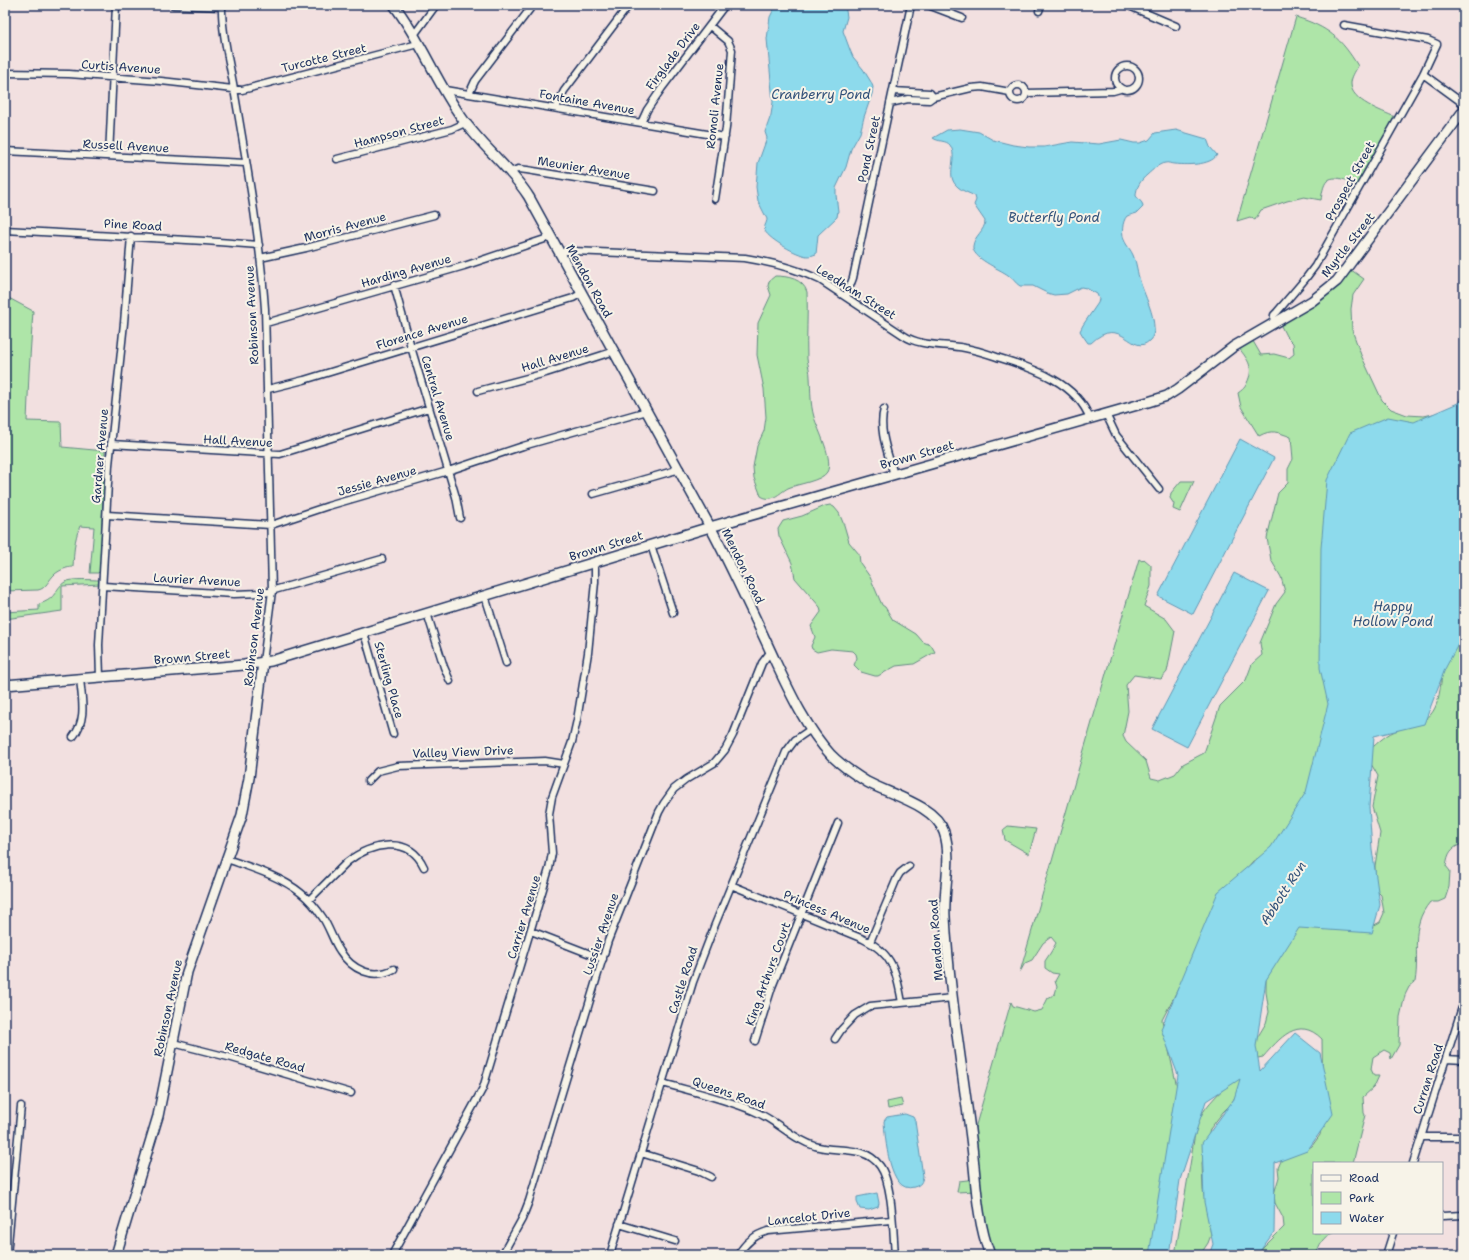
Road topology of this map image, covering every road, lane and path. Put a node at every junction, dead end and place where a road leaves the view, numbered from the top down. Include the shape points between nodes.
1 (116, 5) edge
2 (173, 5) edge
3 (394, 5) edge
4 (436, 5) edge
5 (533, 5) edge
6 (629, 5) edge
7 (725, 5) edge
8 (911, 5) edge
9 (928, 5) edge
10 (1127, 5) edge
11 (222, 6) edge
12 (962, 18) dead end
13 (1344, 25) dead end
14 (710, 26) junction
15 (1176, 26) dead end
16 (414, 35) junction
17 (418, 44) junction
18 (5, 73) edge
19 (1422, 74) junction
20 (112, 78) junction
21 (234, 89) junction
22 (1120, 89) junction
23 (445, 90) junction
24 (893, 91) junction
25 (1010, 92) junction
26 (1026, 93) junction
27 (469, 94) junction
28 (933, 97) junction
29 (890, 103) junction
30 (1464, 104) edge
31 (556, 108) junction
32 (1464, 110) edge
33 (465, 123) junction
34 (641, 123) junction
35 (725, 137) junction
36 (5, 151) edge
37 (109, 156) junction
38 (337, 159) dead end
39 (246, 163) junction
40 (509, 172) junction
41 (655, 191) dead end
42 (715, 198) dead end
43 (434, 215) dead end
44 (5, 230) edge
45 (131, 236) junction
46 (551, 237) junction
47 (259, 245) junction
48 (560, 254) junction
49 (260, 258) junction
50 (394, 285) junction
51 (582, 294) junction
52 (846, 297) junction
53 (266, 323) junction
54 (1273, 323) junction
55 (411, 347) junction
56 (615, 352) junction
57 (1200, 373) joint
58 (268, 389) junction
59 (478, 391) dead end
60 (430, 408) junction
61 (884, 409) dead end
62 (647, 411) junction
63 (1106, 414) junction
64 (1090, 419) junction
65 (111, 444) junction
66 (270, 454) junction
67 (680, 469) junction
68 (448, 471) junction
69 (894, 474) junction
70 (1159, 489) dead end
71 (593, 494) dead end
72 (106, 515) junction
73 (460, 518) dead end
74 (271, 525) junction
75 (710, 527) junction
76 (651, 545) junction
77 (382, 559) dead end
78 (593, 562) junction
79 (103, 586) junction
80 (272, 591) junction
81 (485, 596) junction
82 (427, 613) junction
83 (673, 613) dead end
84 (364, 633) junction
85 (771, 653) junction
86 (263, 662) junction
87 (506, 663) dead end
88 (100, 677) junction
89 (80, 680) junction
90 (450, 680) dead end
91 (5, 685) edge
92 (811, 729) junction
93 (393, 734) dead end
94 (73, 737) dead end
95 (564, 764) junction
96 (368, 781) dead end
97 (838, 823) dead end
98 (227, 859) junction
99 (909, 866) dead end
100 (424, 867) dead end
101 (731, 885) junction
102 (309, 900) junction
103 (801, 914) junction
104 (531, 931) junction
105 (870, 942) junction
106 (603, 958) junction
107 (394, 969) dead end
108 (953, 998) junction
109 (1464, 1001) edge
110 (902, 1003) junction
111 (835, 1039) dead end
112 (755, 1041) dead end
113 (173, 1043) junction
114 (1446, 1059) junction
115 (1464, 1060) edge
116 (663, 1082) junction
117 (351, 1093) dead end
118 (21, 1106) dead end
119 (1421, 1137) junction
120 (1464, 1137) edge
121 (641, 1153) junction
122 (1413, 1162) edge
123 (711, 1177) dead end
124 (1464, 1215) edge
125 (1443, 1216) edge
126 (892, 1220) junction
127 (619, 1224) junction
128 (1393, 1234) edge
129 (675, 1241) dead end
130 (7, 1255) edge
131 (116, 1255) edge
132 (392, 1255) edge
133 (502, 1255) edge
134 (610, 1255) edge
135 (738, 1255) edge
136 (895, 1255) edge
137 (990, 1255) edge
138 (1386, 1255) edge

1 - 20 street
2 - 11 street
3 - 16 street, Mendon Road
4 - 16 street
5 - 27 street via 475,81
6 - 31 street via 564,92
7 - 14 street, Firglade Drive
8 - 24 street, Pond Street
9 - 12 street
10 - 15 street
11 - 21 street, Robinson Avenue
13 - 19 street, Prospect Street via 1428,40 1437,44
14 - 34 street, Firglade Drive via 648,108
14 - 35 street, Romoli Avenue via 728,40 732,47
16 - 17 street, Mendon Road
17 - 21 street, Turcotte Street via 242,90
17 - 23 street, Mendon Road
18 - 20 street, Curtis Avenue
19 - 30 street
19 - 54 street, Prospect Street via 1315,266 1274,315
20 - 21 street, Curtis Avenue
20 - 37 street
21 - 39 street, Robinson Avenue
22 - 22 street via 1114,78 1117,71 1123,66 1134,69 1139,79 1136,87 1128,91
22 - 26 street
23 - 27 street, Fontaine Avenue
23 - 33 street, Mendon Road
24 - 28 street via 930,93
24 - 29 street, Pond Street
25 - 26 street via 1015,85 1020,85
25 - 26 street via 1012,98 1017,101 1022,100
25 - 28 street via 982,87
27 - 31 street, Fontaine Avenue
28 - 29 street via 930,100 908,99
29 - 52 street, Pond Street via 853,278
31 - 34 street, Fontaine Avenue
32 - 54 street, Myrtle Street via 1337,281 1312,301
33 - 38 street, Hampson Street via 454,129
33 - 40 street, Mendon Road
34 - 35 street, Fontaine Avenue
35 - 42 street, Romoli Avenue
36 - 37 street, Russell Avenue
37 - 39 street, Russell Avenue
39 - 47 street, Robinson Avenue
40 - 41 street, Meunier Avenue via 527,170
40 - 46 street, Mendon Road via 526,191
43 - 49 street, Morris Avenue
44 - 45 street, Pine Road
45 - 47 street, Pine Road
45 - 65 street, Gardner Avenue
46 - 48 street, Mendon Road
46 - 50 street, Harding Avenue via 464,266
47 - 49 street, Robinson Avenue
48 - 51 street, Mendon Road
48 - 52 street, Leedham Street via 572,251 749,258 814,277
49 - 53 street, Robinson Avenue
50 - 53 street, Harding Avenue
50 - 55 street, Central Avenue
51 - 55 street, Florence Avenue
51 - 56 street, Mendon Road
52 - 64 street, Leedham Street via 907,338 974,349 1041,372 1081,401
53 - 58 street, Robinson Avenue
54 - 57 street, Myrtle Street via 1233,347
55 - 58 street, Florence Avenue
55 - 60 street, Central Avenue
56 - 59 street, Hall Avenue
56 - 62 street, Mendon Road
57 - 63 street, Brown Street via 1167,396
58 - 66 street, Robinson Avenue
60 - 66 street, Hall Avenue via 280,454
60 - 68 street, Central Avenue
61 - 69 street via 882,429
62 - 67 street, Mendon Road
62 - 68 street, Jessie Avenue via 523,446
63 - 64 street, Brown Street
63 - 70 street via 1116,435
64 - 69 street, Brown Street
65 - 66 street, Hall Avenue
65 - 72 street, Gardner Avenue
66 - 74 street, Robinson Avenue
67 - 71 street
67 - 75 street, Mendon Road
68 - 73 street, Central Avenue
68 - 74 street, Jessie Avenue
69 - 75 street, Brown Street
72 - 74 street, Jessie Avenue
72 - 79 street, Gardner Avenue
74 - 80 street, Robinson Avenue
75 - 76 street, Brown Street
75 - 85 street, Mendon Road via 735,574
76 - 78 street, Brown Street
76 - 83 street
77 - 80 street, Laurier Avenue
78 - 81 street, Brown Street
78 - 95 street, Carrier Avenue via 596,576 588,653 575,731
79 - 80 street, Laurier Avenue via 234,594
79 - 88 street, Gardner Avenue via 99,645
80 - 86 street, Robinson Avenue
81 - 82 street, Brown Street
81 - 87 street
82 - 84 street, Brown Street
82 - 90 street
84 - 86 street, Brown Street
84 - 93 street, Sterling Place
85 - 92 street, Mendon Road
85 - 106 street, Lussier Avenue via 762,663 725,750 710,766 674,789 664,803 614,924
86 - 88 street, Brown Street
86 - 98 street, Robinson Avenue via 247,791
88 - 89 street, Brown Street
89 - 91 street, Brown Street
89 - 94 street via 82,718
92 - 101 street, Castle Road via 795,740 786,752
92 - 108 street, Mendon Road via 825,748 846,768 872,784 926,809 940,823 948,845 944,908
95 - 96 street, Valley View Drive via 545,761 398,766 378,771
95 - 104 street, Carrier Avenue via 552,797 549,814 551,861
97 - 103 street, King Arthurs Court
98 - 102 street via 282,880
98 - 113 street, Robinson Avenue via 187,972
99 - 105 street via 897,878
100 - 102 street via 419,858 405,848 390,846 369,849 347,862
101 - 103 street, Princess Avenue
101 - 116 street, Castle Road via 698,969
102 - 107 street via 323,919 339,950 351,964 372,974
103 - 105 street, Princess Avenue
103 - 112 street, King Arthurs Court via 772,987
104 - 106 street
104 - 132 street, Carrier Avenue via 483,1088
105 - 110 street, Princess Avenue via 882,950 895,969
106 - 133 street, Lussier Avenue via 530,1201
108 - 110 street
108 - 137 street, Mendon Road via 980,1220
109 - 114 street, Curran Road
110 - 111 street via 864,1008 845,1025
113 - 117 street, Redgate Road
113 - 131 street, Robinson Avenue via 158,1116
114 - 115 street
114 - 119 street, Curran Road
116 - 121 street, Castle Road
116 - 126 street, Queens Road via 757,1112 809,1144 822,1148 853,1150 872,1158 884,1173 888,1185
118 - 130 street
119 - 120 street
119 - 122 street, Curran Road
121 - 123 street
121 - 127 street, Castle Road
124 - 125 street
126 - 135 street, Lancelot Drive via 768,1231 747,1242
126 - 136 street, Queens Road
127 - 129 street
127 - 134 street, Castle Road
128 - 138 street

